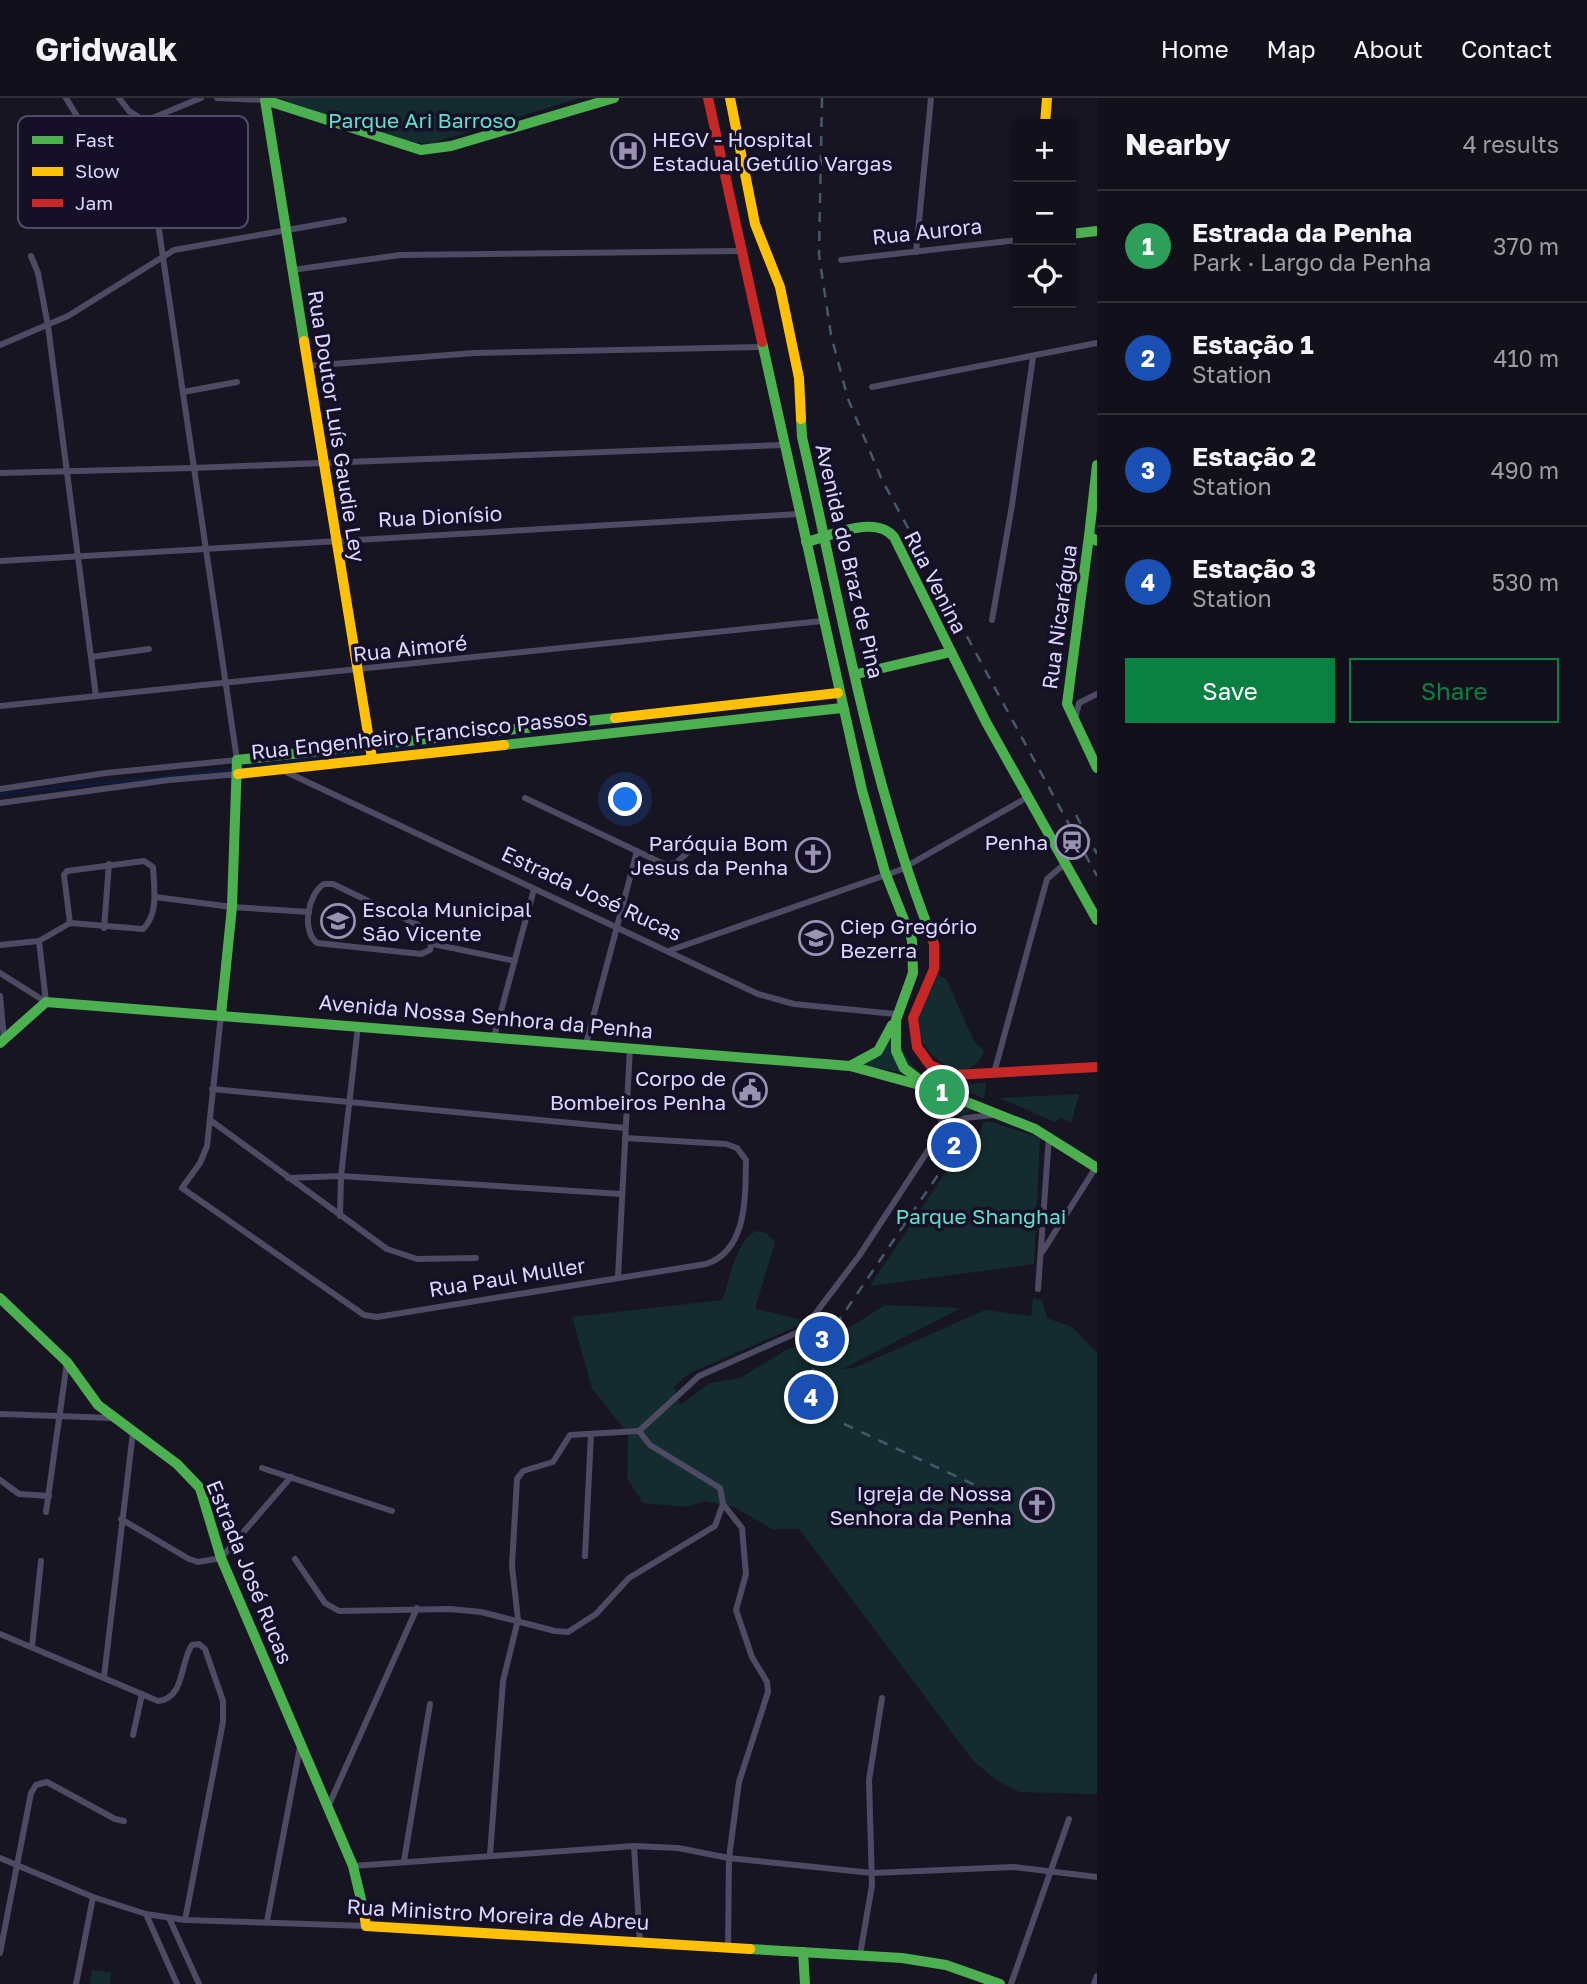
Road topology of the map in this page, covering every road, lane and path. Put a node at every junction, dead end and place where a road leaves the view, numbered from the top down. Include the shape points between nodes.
1 (65, 98) edge
2 (119, 98) edge
3 (201, 98) edge
4 (217, 98) edge
5 (614, 98) edge
6 (708, 98) edge
7 (730, 98) edge
8 (931, 98) edge
9 (1047, 98) edge
10 (265, 100) junction
11 (76, 116) edge
12 (137, 116) edge
13 (157, 116) edge
14 (1045, 119) edge
15 (344, 220) dead end
16 (159, 228) edge
17 (288, 230) junction
18 (1097, 231) edge
19 (1076, 233) edge
20 (1013, 241) edge
21 (740, 251) junction
22 (916, 252) junction
23 (162, 255) junction
24 (31, 256) dead end
25 (841, 260) dead end
26 (292, 270) junction
27 (48, 326) junction
28 (1097, 343) edge
29 (0, 345) edge
30 (762, 347) junction
31 (1033, 357) junction
32 (307, 366) junction
33 (237, 382) dead end
34 (872, 387) dead end
35 (183, 392) junction
36 (784, 445) junction
37 (324, 463) junction
38 (1097, 465) edge
39 (193, 468) junction
40 (66, 469) junction
41 (0, 472) edge
42 (799, 514) junction
43 (826, 538) junction
44 (1093, 539) edge
45 (335, 540) junction
46 (806, 542) junction
47 (208, 550) junction
48 (77, 556) junction
49 (0, 561) edge
50 (992, 620) dead end
51 (822, 621) junction
52 (149, 649) dead end
53 (951, 652) junction
54 (91, 657) junction
55 (358, 671) junction
56 (857, 674) junction
57 (227, 682) junction
58 (838, 693) junction
59 (1097, 694) edge
60 (96, 696) junction
61 (803, 697) junction
62 (0, 706) edge
63 (842, 708) junction
64 (805, 712) junction
65 (1075, 726) junction
66 (597, 727) junction
67 (371, 751) junction
68 (237, 767) junction
69 (1097, 768) edge
70 (282, 770) junction
71 (0, 789) edge
72 (525, 797) dead end
73 (1028, 797) junction
74 (0, 803) edge
75 (698, 844) dead end
76 (637, 851) junction
77 (109, 864) junction
78 (1061, 867) dead end
79 (905, 868) junction
80 (886, 876) junction
81 (534, 889) junction
82 (155, 897) junction
83 (232, 907) junction
84 (309, 912) junction
85 (1097, 920) edge
86 (71, 923) junction
87 (615, 927) junction
88 (104, 928) junction
89 (39, 941) junction
90 (433, 944) junction
91 (0, 945) edge
92 (671, 950) junction
93 (515, 961) junction
94 (0, 973) edge
95 (0, 996) edge
96 (47, 1002) junction
97 (895, 1014) junction
98 (221, 1015) junction
99 (358, 1025) junction
100 (494, 1037) junction
101 (2, 1038) edge
102 (586, 1044) junction
103 (630, 1047) junction
104 (850, 1066) junction
105 (1097, 1067) edge
106 (994, 1073) junction
107 (924, 1086) junction
108 (212, 1089) junction
109 (349, 1103) junction
110 (1001, 1114) junction
111 (210, 1120) junction
112 (625, 1128) junction
113 (942, 1129) junction
114 (1049, 1136) junction
115 (625, 1138) junction
116 (1097, 1167) edge
117 (341, 1176) junction
118 (288, 1178) junction
119 (621, 1194) junction
120 (340, 1216) junction
121 (1042, 1253) junction
122 (476, 1258) dead end
123 (618, 1277) junction
124 (1038, 1289) dead end
125 (0, 1298) edge
126 (66, 1362) junction
127 (0, 1414) edge
128 (59, 1417) junction
129 (113, 1418) junction
130 (639, 1431) junction
131 (133, 1432) junction
132 (591, 1434) junction
133 (262, 1468) dead end
134 (291, 1477) junction
135 (0, 1480) edge
136 (49, 1496) junction
137 (723, 1504) junction
138 (392, 1511) dead end
139 (46, 1512) dead end
140 (121, 1519) junction
141 (584, 1556) dead end
142 (221, 1558) junction
143 (295, 1559) dead end
144 (41, 1561) dead end
145 (417, 1608) junction
146 (518, 1620) junction
147 (0, 1634) edge
148 (32, 1647) junction
149 (104, 1676) junction
150 (142, 1694) junction
151 (882, 1698) dead end
152 (430, 1704) dead end
153 (133, 1735) dead end
154 (300, 1747) junction
155 (328, 1807) junction
156 (1069, 1819) dead end
157 (124, 1821) dead end
158 (634, 1846) junction
159 (490, 1855) junction
160 (0, 1858) edge
161 (729, 1858) junction
162 (404, 1861) junction
163 (19, 1866) junction
164 (353, 1867) junction
165 (1049, 1872) junction
166 (872, 1873) junction
167 (1097, 1877) edge
168 (93, 1897) junction
169 (146, 1914) junction
170 (169, 1918) junction
171 (185, 1920) junction
172 (267, 1922) junction
173 (366, 1926) junction
174 (640, 1942) junction
175 (728, 1948) junction
176 (803, 1952) junction
177 (0, 1953) edge
178 (860, 1955) junction
179 (1097, 1976) edge
180 (75, 1984) edge
181 (177, 1984) edge
182 (199, 1984) edge
183 (805, 1984) edge
184 (1000, 1984) edge
185 (1011, 1984) edge
186 (1094, 1984) edge

1 - 11 street
2 - 12 street
3 - 13 street
4 - 10 street
5 - 10 street via 451,146 421,150
6 - 21 street, Avenida do Braz de Pina
7 - 43 street, Avenida do Braz de Pina via 755,224 780,287 799,378 802,437
8 - 22 street
9 - 14 street
10 - 17 street, Rua Doutor Luís Gaudie Ley
15 - 17 street
16 - 23 street
17 - 23 street via 186,246
17 - 26 street, Rua Doutor Luís Gaudie Ley
18 - 19 street
20 - 22 street, Rua Aurora
21 - 26 street via 400,255
21 - 30 street, Avenida do Braz de Pina
22 - 25 street, Rua Aurora
23 - 27 street
23 - 35 street
24 - 27 street
26 - 32 street, Rua Doutor Luís Gaudie Ley
27 - 29 street
27 - 40 street
28 - 31 street
30 - 32 street via 474,353
30 - 36 street, Avenida do Braz de Pina
31 - 34 street
31 - 50 street
32 - 37 street, Rua Doutor Luís Gaudie Ley
33 - 35 street
35 - 39 street
36 - 37 street
36 - 42 street, Avenida do Braz de Pina
37 - 39 street
37 - 45 street, Rua Doutor Luís Gaudie Ley
38 - 44 street, Rua Nicarágua
39 - 40 street
39 - 47 street
40 - 41 street
40 - 48 street
42 - 45 street, Rua Dionísio
42 - 46 street, Avenida do Braz de Pina
43 - 46 street, Rua Venina
43 - 53 street, Rua Venina via 874,525 889,530
43 - 56 street, Avenida do Braz de Pina
44 - 65 street, Rua Nicarágua via 1067,694
45 - 47 street, Rua Dionísio
45 - 55 street, Rua Doutor Luís Gaudie Ley
46 - 51 street, Avenida do Braz de Pina
47 - 48 street, Rua Dionísio
47 - 57 street
48 - 49 street, Rua Dionísio
48 - 54 street
51 - 55 street, Rua Aimoré
51 - 58 street, Avenida do Braz de Pina
52 - 54 street
53 - 56 street
53 - 73 street, Rua Venina
54 - 60 street
55 - 57 street, Rua Aimoré
55 - 67 street, Rua Doutor Luís Gaudie Ley
56 - 79 street, Avenida do Braz de Pina
57 - 60 street, Rua Aimoré
57 - 68 street
58 - 61 street, Rua Engenheiro Francisco Passos
58 - 63 street, Avenida do Braz de Pina
59 - 65 street via 1077,706
60 - 62 street, Rua Aimoré
61 - 64 street
61 - 66 street, Rua Engenheiro Francisco Passos
63 - 64 street, Rua Engenheiro Francisco Passos
63 - 80 street, Avenida do Braz de Pina
64 - 66 street, Rua Engenheiro Francisco Passos
65 - 69 street, Rua Nicarágua
66 - 67 street, Rua Engenheiro Francisco Passos
67 - 68 street, Rua Engenheiro Francisco Passos
67 - 70 street, Rua Engenheiro Francisco Passos
68 - 70 street, Rua Engenheiro Francisco Passos
68 - 71 street, Rua Engenheiro Francisco Passos via 106,773
68 - 74 street, Rua Engenheiro Francisco Passos
68 - 83 street
70 - 81 street, Estrada José Rucas
72 - 76 street
73 - 79 street
73 - 85 street, Rua Venina
75 - 76 street via 671,865
76 - 87 street
77 - 82 street via 149,863
77 - 86 street via 64,873
77 - 88 street
78 - 106 street via 1048,877
79 - 80 street
79 - 106 street, Avenida do Braz de Pina via 936,952 913,1037 922,1056 939,1070 963,1075
80 - 92 street
80 - 97 street, Avenida do Braz de Pina via 915,952 912,975
81 - 87 street, Estrada José Rucas
81 - 93 street
82 - 83 street
82 - 88 street via 149,923 143,929
83 - 84 street
83 - 98 street
84 - 90 street via 313,940 324,946 421,954
84 - 90 street via 317,888 333,884 420,926 432,934
86 - 88 street
86 - 89 street
87 - 92 street, Estrada José Rucas
87 - 102 street
89 - 91 street
89 - 96 street
90 - 93 street
92 - 97 street, Estrada José Rucas via 775,999
93 - 100 street
94 - 96 street
95 - 101 street
96 - 98 street, Avenida Nossa Senhora da Penha
96 - 101 street
97 - 104 street via 885,1043 873,1056
97 - 107 street via 893,1038 901,1062
98 - 99 street, Avenida Nossa Senhora da Penha
98 - 108 street
99 - 100 street, Avenida Nossa Senhora da Penha
99 - 109 street
100 - 102 street, Avenida Nossa Senhora da Penha
102 - 103 street, Avenida Nossa Senhora da Penha
103 - 104 street, Avenida Nossa Senhora da Penha
103 - 112 street
104 - 107 street, Avenida Nossa Senhora da Penha
105 - 106 street
107 - 110 street, Avenida Nossa Senhora da Penha
107 - 113 street via 940,1110
108 - 109 street
108 - 111 street
109 - 112 street
109 - 117 street
110 - 113 street via 965,1118
110 - 114 street, Avenida Nossa Senhora da Penha
111 - 118 street
111 - 123 street, Rua Paul Muller via 200,1163 182,1184 183,1190 364,1315 377,1317
112 - 115 street
113 - 130 street via 859,1256 803,1330 699,1376
114 - 116 street, Avenida Nossa Senhora da Penha
114 - 121 street
115 - 119 street
115 - 123 street, Rua Paul Muller via 737,1148 746,1160 745,1199 733,1241 722,1258
116 - 121 street
117 - 118 street
117 - 119 street
117 - 120 street
118 - 120 street
119 - 123 street
120 - 122 street via 404,1256
121 - 124 street
125 - 126 street, Estrada José Rucas
126 - 128 street
126 - 129 street, Estrada José Rucas via 83,1388
127 - 128 street
128 - 129 street
128 - 136 street
129 - 131 street, Estrada José Rucas
130 - 132 street
130 - 137 street via 650,1445 720,1488
131 - 140 street
131 - 142 street, Estrada José Rucas via 177,1464 200,1488
132 - 141 street
132 - 146 street via 567,1437 553,1462 519,1474 513,1541
133 - 134 street
134 - 138 street
134 - 142 street
135 - 136 street via 19,1494
136 - 139 street
137 - 146 street via 710,1530 629,1578 578,1628 555,1632
137 - 161 street via 742,1528 746,1574 736,1610 768,1692 738,1782
140 - 142 street via 189,1559
140 - 149 street
142 - 154 street, Estrada José Rucas
143 - 145 street via 325,1603 343,1611
144 - 148 street
145 - 146 street via 481,1612
145 - 155 street
146 - 159 street via 503,1681
147 - 148 street
148 - 149 street
149 - 150 street
150 - 153 street
150 - 171 street via 166,1700 195,1643 205,1650 224,1706
151 - 166 street via 869,1780
152 - 162 street
154 - 155 street, Estrada José Rucas
154 - 172 street
155 - 164 street, Estrada José Rucas
156 - 165 street
157 - 163 street via 47,1783 36,1784
158 - 159 street
158 - 161 street via 678,1848
158 - 174 street
159 - 162 street
160 - 163 street, Rua Ministro Moreira de Abreu
161 - 166 street
161 - 175 street
162 - 164 street
163 - 168 street, Rua Ministro Moreira de Abreu
163 - 177 street
164 - 173 street, Estrada José Rucas
165 - 166 street via 995,1867
165 - 167 street
165 - 185 street
166 - 178 street
168 - 169 street, Rua Ministro Moreira de Abreu
168 - 180 street
169 - 170 street, Rua Ministro Moreira de Abreu
169 - 181 street
170 - 171 street, Rua Ministro Moreira de Abreu
170 - 182 street
171 - 172 street, Rua Ministro Moreira de Abreu
172 - 173 street, Rua Ministro Moreira de Abreu
173 - 174 street, Rua Ministro Moreira de Abreu
174 - 175 street, Rua Ministro Moreira de Abreu
175 - 176 street, Rua Ministro Moreira de Abreu
176 - 178 street, Rua Ministro Moreira de Abreu
176 - 183 street
178 - 184 street, Rua Ministro Moreira de Abreu via 946,1965
179 - 186 street

